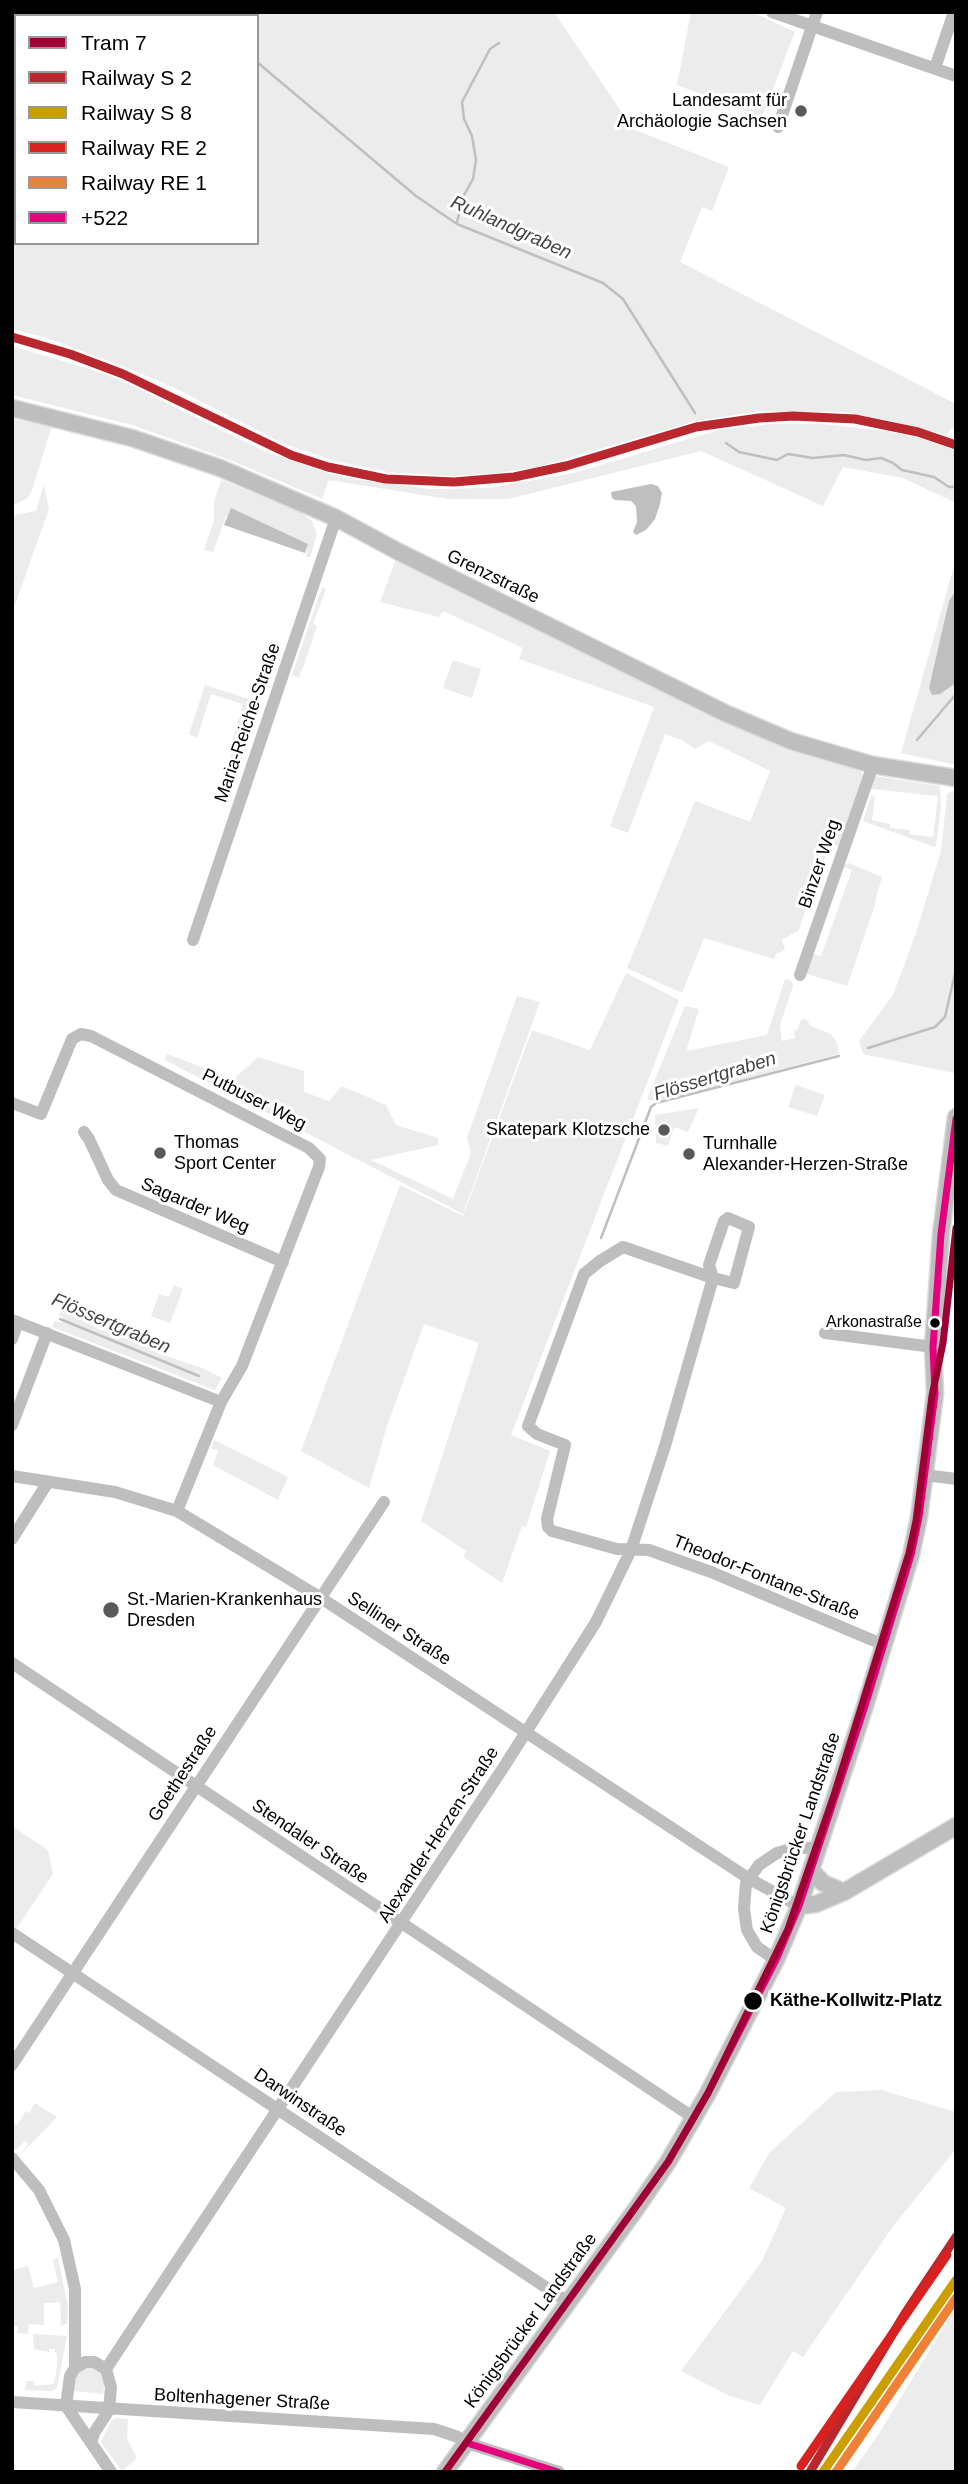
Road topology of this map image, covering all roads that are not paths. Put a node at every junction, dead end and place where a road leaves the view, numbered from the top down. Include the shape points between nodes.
1 (772, 12) edge
2 (817, 12) edge
3 (954, 12) edge
4 (813, 26) junction
5 (935, 68) junction
6 (956, 76) edge
7 (778, 127) dead end
8 (12, 408) edge
9 (336, 518) junction
10 (873, 765) junction
11 (956, 778) edge
12 (193, 940) dead end
13 (800, 975) dead end
14 (12, 1103) edge
15 (956, 1117) edge
16 (84, 1132) dead end
17 (950, 1209) edge
18 (283, 1262) junction
19 (713, 1278) junction
20 (15, 1321) edge
21 (47, 1333) junction
22 (825, 1333) dead end
23 (12, 1339) edge
24 (933, 1347) junction
25 (221, 1402) junction
26 (12, 1425) edge
27 (925, 1475) junction
28 (12, 1476) edge
29 (956, 1479) edge
30 (48, 1482) junction
31 (384, 1502) dead end
32 (177, 1511) junction
33 (12, 1539) edge
34 (631, 1550) junction
35 (320, 1598) junction
36 (884, 1645) junction
37 (12, 1663) edge
38 (526, 1734) junction
39 (196, 1786) junction
40 (956, 1826) edge
41 (818, 1847) junction
42 (811, 1870) junction
43 (751, 1880) junction
44 (844, 1892) junction
45 (799, 1906) junction
46 (401, 1924) junction
47 (12, 1933) edge
48 (776, 1960) junction
49 (74, 1973) junction
50 (12, 2065) edge
51 (279, 2109) junction
52 (694, 2118) junction
53 (12, 2158) edge
54 (568, 2302) junction
55 (75, 2368) junction
56 (106, 2369) junction
57 (12, 2402) edge
58 (66, 2406) junction
59 (110, 2410) junction
60 (91, 2443) junction
61 (467, 2443) junction
62 (111, 2472) edge
63 (445, 2472) edge
64 (559, 2472) edge

1 - 4 street
2 - 4 street
3 - 5 street
4 - 5 street
4 - 7 street
5 - 6 street
8 - 9 main road, Grenzstraße via 197,459
9 - 10 main road, Grenzstraße via 725,713 791,741
9 - 12 street, Maria-Reiche-Straße
10 - 11 main road, Grenzstraße
10 - 13 street, Binzer Weg
14 - 18 street, Putbuser Weg via 41,1114 72,1039 81,1034 309,1148 320,1159 319,1167
15 - 17 main road, Königsbrücker Landstraße
16 - 18 street, Sagarder Weg via 116,1190
17 - 24 main road, Königsbrücker Landstraße
18 - 25 street, Putbuser Weg via 242,1366
19 - 19 street, Alexander-Herzen-Straße via 734,1283 749,1227 728,1218 724,1221 709,1265
19 - 34 street, Alexander-Herzen-Straße
19 - 34 street, Theodor-Fontane-Straße via 623,1247 600,1261 584,1274 528,1426 565,1445 548,1527
20 - 21 street
20 - 23 street
21 - 25 street
21 - 26 street
22 - 24 street
24 - 27 main road, Königsbrücker Landstraße via 934,1394
25 - 32 street, Putbuser Weg
27 - 29 street
27 - 36 main road, Königsbrücker Landstraße via 911,1555
28 - 30 street, Selliner Straße
30 - 32 street, Selliner Straße via 115,1492
30 - 33 street
31 - 35 street, Goethestraße
32 - 35 street, Selliner Straße
34 - 36 street, Theodor-Fontane-Straße via 649,1550 711,1572
34 - 38 street, Alexander-Herzen-Straße via 596,1622
35 - 38 street, Selliner Straße
35 - 39 street, Goethestraße
36 - 41 main road, Königsbrücker Landstraße
37 - 39 street, Stendaler Straße
38 - 43 street, Selliner Straße
38 - 46 street, Alexander-Herzen-Straße
39 - 46 street, Stendaler Straße
39 - 49 street, Goethestraße
40 - 44 main road
41 - 42 main road, Königsbrücker Landstraße
41 - 43 street via 777,1853 759,1865
42 - 44 main road via 823,1883
42 - 45 main road, Königsbrücker Landstraße
43 - 45 street
43 - 48 street via 744,1900 747,1930 757,1947
44 - 45 main road
45 - 48 main road, Königsbrücker Landstraße
46 - 51 street, Alexander-Herzen-Straße
46 - 52 street, Stendaler Straße
47 - 49 street, Darwinstraße
48 - 52 main road, Königsbrücker Landstraße
49 - 50 street, Goethestraße
49 - 51 street, Darwinstraße
51 - 54 street, Darwinstraße
51 - 56 street, Alexander-Herzen-Straße
52 - 54 main road, Königsbrücker Landstraße via 636,2209
53 - 55 street via 39,2190 65,2243 75,2289
54 - 61 main road, Königsbrücker Landstraße
55 - 56 street via 94,2362
55 - 58 street
56 - 59 street
57 - 58 street, Boltenhagener Straße
58 - 59 street, Boltenhagener Straße
58 - 60 street
59 - 60 street
59 - 61 street, Boltenhagener Straße via 422,2428
60 - 62 street
61 - 63 main road, Königsbrücker Landstraße
61 - 64 street, Boltenhagener Straße

